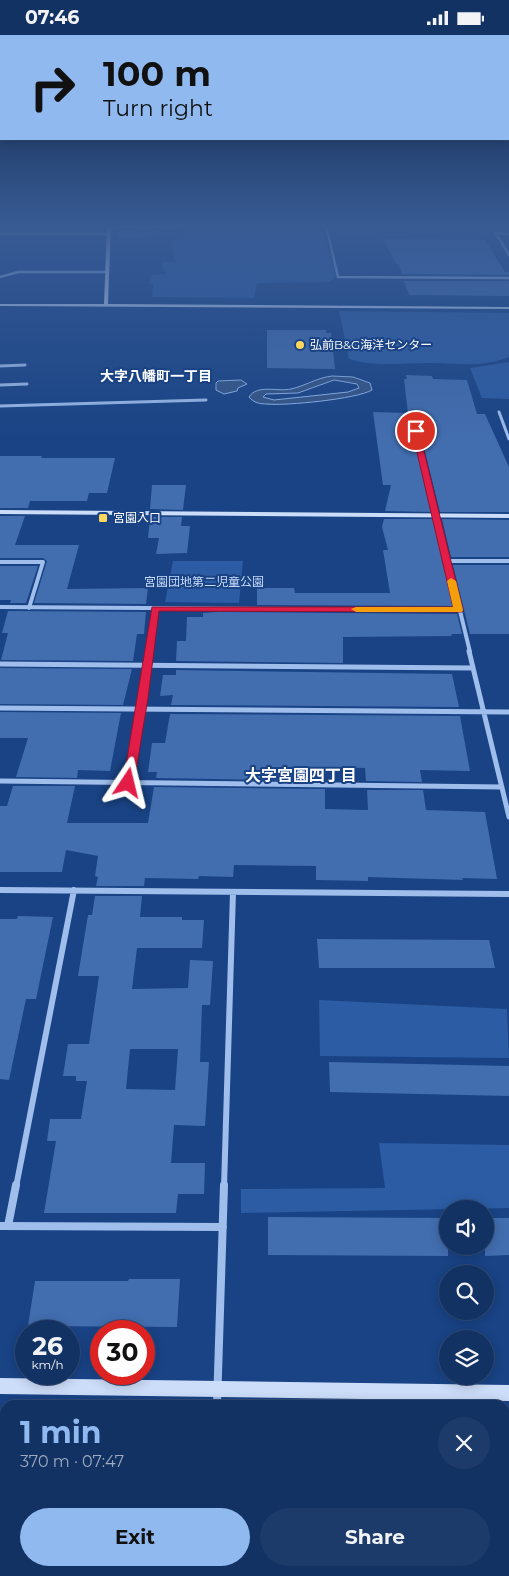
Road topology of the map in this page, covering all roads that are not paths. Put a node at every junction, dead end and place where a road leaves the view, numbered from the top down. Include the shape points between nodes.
1 (106, 297) edge
2 (0, 301) edge
3 (106, 303) junction
4 (509, 303) edge
5 (0, 305) edge
6 (509, 308) edge
7 (25, 365) dead end
8 (0, 366) edge
9 (27, 384) dead end
10 (0, 385) edge
11 (206, 400) dead end
12 (0, 406) edge
13 (499, 412) dead end
14 (412, 413) dead end
15 (509, 439) edge
16 (0, 512) edge
17 (435, 515) junction
18 (509, 516) edge
19 (446, 561) junction
20 (509, 561) edge
21 (0, 562) edge
22 (0, 607) edge
23 (30, 608) junction
24 (155, 609) junction
25 (458, 610) junction
26 (0, 664) edge
27 (148, 665) junction
28 (472, 668) junction
29 (0, 708) edge
30 (141, 708) junction
31 (483, 711) junction
32 (509, 712) edge
33 (0, 781) edge
34 (128, 783) junction
35 (502, 787) junction
36 (509, 817) edge
37 (0, 890) edge
38 (74, 891) junction
39 (233, 892) junction
40 (509, 894) edge
41 (0, 1227) edge
42 (8, 1227) junction
43 (223, 1227) junction
44 (0, 1386) edge
45 (509, 1393) edge
46 (217, 1397) edge

1 - 3 street
2 - 3 street
3 - 4 street
3 - 5 street
3 - 6 street
7 - 8 street
9 - 10 street
11 - 12 street
13 - 15 street
14 - 17 street
16 - 17 street
17 - 18 street
17 - 19 street
19 - 20 street
19 - 25 street
21 - 23 street via 43,562
22 - 23 street
23 - 24 street
24 - 25 street
24 - 27 street
25 - 28 street
26 - 27 street
27 - 28 street
27 - 30 street
28 - 31 street
29 - 30 street
30 - 31 street
30 - 34 street
31 - 32 street
31 - 35 street
33 - 34 street
34 - 35 street
35 - 36 street
37 - 38 street
38 - 39 street
38 - 42 street
39 - 40 street
39 - 43 street
41 - 42 street
42 - 43 street
43 - 46 street
44 - 46 street
45 - 46 street

